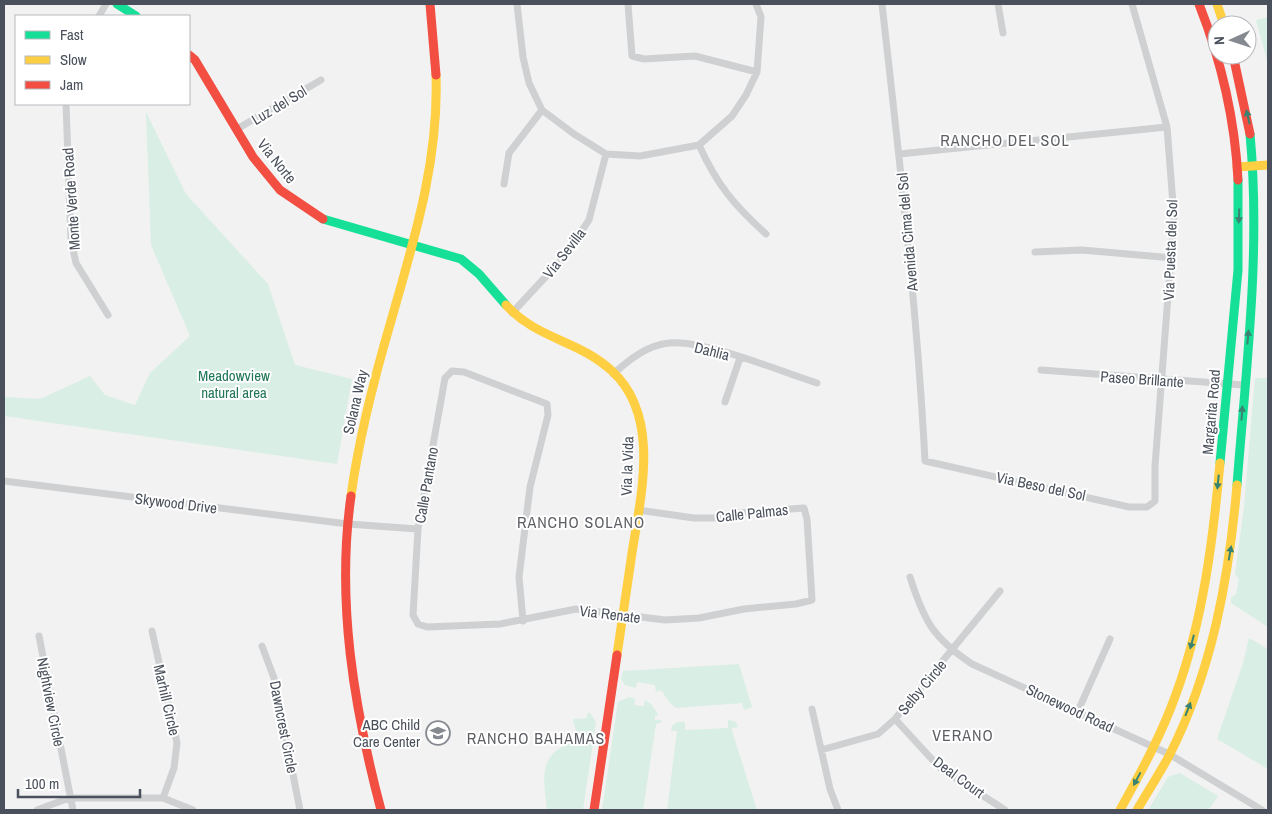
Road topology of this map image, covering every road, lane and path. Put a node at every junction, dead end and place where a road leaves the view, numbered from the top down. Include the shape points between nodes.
1 (106, 4) edge
2 (117, 4) edge
3 (430, 4) edge
4 (517, 4) edge
5 (628, 4) edge
6 (756, 4) edge
7 (882, 4) edge
8 (998, 4) edge
9 (1132, 4) edge
10 (1199, 4) edge
11 (100, 15) edge
12 (134, 15) edge
13 (1003, 33) dead end
14 (190, 56) edge
15 (1235, 65) edge
16 (757, 72) junction
17 (321, 80) dead end
18 (66, 105) edge
19 (542, 110) junction
20 (1167, 127) junction
21 (237, 129) junction
22 (699, 145) junction
23 (606, 154) junction
24 (899, 154) junction
25 (1268, 165) edge
26 (1254, 166) junction
27 (1237, 167) junction
28 (504, 184) dead end
29 (766, 234) dead end
30 (413, 243) junction
31 (1035, 252) dead end
32 (1172, 258) junction
33 (512, 313) junction
34 (108, 315) dead end
35 (740, 358) junction
36 (1041, 370) dead end
37 (613, 374) junction
38 (1161, 381) junction
39 (817, 383) dead end
40 (1226, 384) junction
41 (1244, 385) junction
42 (725, 402) dead end
43 (925, 461) joint
44 (4, 481) edge
45 (1155, 501) joint
46 (638, 510) junction
47 (348, 524) junction
48 (418, 529) junction
49 (910, 577) dead end
50 (1000, 591) dead end
51 (812, 600) joint
52 (413, 615) joint
53 (623, 616) junction
54 (523, 620) junction
55 (152, 631) dead end
56 (39, 636) dead end
57 (1110, 640) dead end
58 (262, 646) dead end
59 (953, 651) junction
60 (812, 709) dead end
61 (1078, 711) junction
62 (895, 719) junction
63 (1154, 747) junction
64 (821, 750) junction
65 (1169, 754) junction
66 (69, 798) junction
67 (163, 798) junction
68 (37, 810) edge
69 (73, 810) edge
70 (193, 810) edge
71 (300, 810) edge
72 (381, 810) edge
73 (594, 810) edge
74 (838, 810) edge
75 (1005, 810) edge
76 (1120, 810) edge
77 (1137, 810) edge
78 (1262, 810) edge

1 - 11 street
2 - 12 street
3 - 30 street, Solana Way via 437,71 436,125 430,170
4 - 19 street via 522,57 529,83
5 - 16 street via 632,56 644,59 695,56
6 - 16 street via 761,17
7 - 24 street, Avenida Cima del Sol
8 - 13 street
9 - 20 street, Via Puesta del Sol
10 - 27 street, Margarita Road via 1220,68
14 - 21 street, Via Norte
26 -> 15 street, Margarita Road via 1250,127
16 - 22 street via 732,116
17 - 21 street, Luz del Sol
18 - 34 street, Monte Verde Road via 71,240 76,263
19 - 23 street
19 - 28 street via 509,153
20 - 24 street
20 - 32 street, Via Puesta del Sol via 1174,217
21 - 30 street, Via Norte via 253,157 280,190 323,219
22 - 23 street via 640,156
22 - 29 street via 714,176 737,208
23 - 33 street, Via Sevilla via 589,220 564,256
24 - 43 street, Avenida Cima del Sol via 921,383
25 - 26 street
26 - 27 street
41 -> 26 street, Margarita Road via 1255,241
27 -> 40 street, Margarita Road via 1240,196 1238,252
30 - 33 street, Via la Vida via 461,259 474,268
30 - 47 street, Solana Way via 374,378 356,460
31 - 32 street via 1082,250
32 - 38 street, Via Puesta del Sol
33 - 37 street, Via la Vida via 536,332 574,345 596,358
35 - 37 street, Dahlia via 707,347 670,343 635,355
35 - 39 street, Dahlia
35 - 42 street
36 - 38 street, Paseo Brillante
37 - 46 street, Via la Vida via 629,392 640,415 644,450
38 - 40 street, Paseo Brillante
38 - 45 street, Via Puesta del Sol
40 - 41 street, Paseo Brillante
40 -> 63 street, Margarita Road via 1219,480 1205,586 1183,674 1170,714
65 -> 41 street, Margarita Road via 1198,684 1224,583 1231,544
43 - 45 street, Via Beso del Sol via 1129,507 1147,507
44 - 47 street, Skywood Drive
46 - 51 street, Calle Palmas via 714,518 804,508
46 - 53 street, Via la Vida
47 - 48 street, Skywood Drive
47 - 72 street, Solana Way via 346,578 352,673 361,734
48 - 52 street, Calle Pantano
48 - 54 street, Calle Pantano via 445,378 452,371 464,372 547,404 548,415 530,488 519,576
49 - 59 street, Stonewood Road via 920,610 934,633
50 - 59 street, Selby Circle
51 - 53 street, Via Renate via 699,618 664,620
52 - 54 street, Via Renate via 418,624 427,627
53 - 54 street, Via Renate via 576,609
53 - 73 street, Via la Vida
55 - 67 street, Marhill Circle via 177,743 174,768
56 - 66 street, Nightview Circle
57 - 61 street
58 - 71 street, Dawncrest Circle via 274,678
59 - 61 street, Stonewood Road via 972,664
59 - 62 street, Selby Circle
60 - 64 street
61 - 63 street, Stonewood Road
62 - 64 street, Selby Circle via 878,734
62 - 75 street, Deal Court via 940,768
63 - 65 street, Stonewood Road
63 -> 76 street, Margarita Road
64 - 74 street
65 - 77 street, Margarita Road
65 - 78 street, Stonewood Road
66 - 67 street
66 - 68 street
66 - 69 street, Nightview Circle
67 - 70 street

